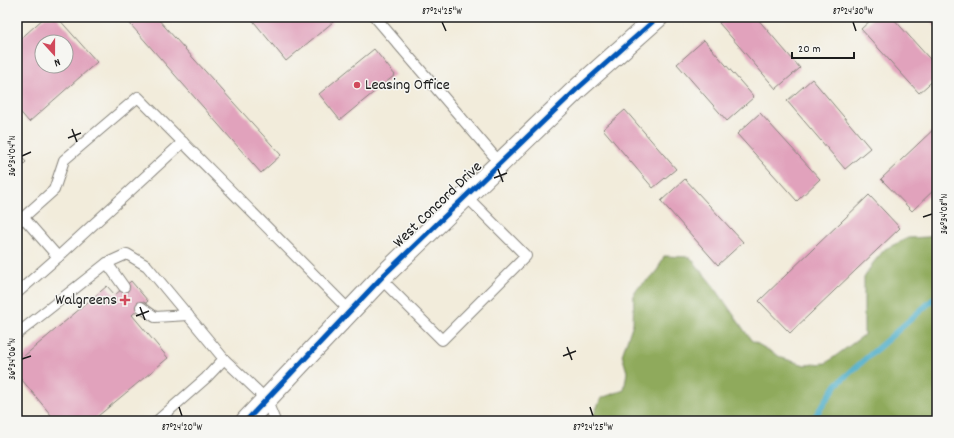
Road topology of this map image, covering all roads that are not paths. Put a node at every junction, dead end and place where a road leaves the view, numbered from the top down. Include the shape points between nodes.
1 (375, 17) edge
2 (658, 17) edge
3 (183, 142) junction
4 (500, 163) junction
5 (466, 196) junction
6 (20, 220) edge
7 (58, 258) junction
8 (107, 262) junction
9 (381, 278) junction
10 (124, 287) dead end
11 (17, 293) edge
12 (141, 307) dead end
13 (350, 311) junction
14 (188, 315) junction
15 (17, 334) edge
16 (224, 360) junction
17 (266, 400) junction
18 (157, 421) edge
19 (246, 421) edge
20 (276, 421) edge

1 - 4 lane
2 - 4 street, West Concord Drive via 576,90
3 - 6 lane via 138,97 64,160 54,190
3 - 7 lane
3 - 13 lane
4 - 5 street, West Concord Drive
5 - 9 street, West Concord Drive
5 - 9 lane via 526,256 442,340
6 - 7 lane
7 - 11 lane
8 - 10 lane
8 - 14 lane via 127,254 146,266
8 - 15 lane
9 - 13 street, West Concord Drive
12 - 14 lane via 155,317
13 - 17 street, West Concord Drive
14 - 16 lane
16 - 17 lane
16 - 18 lane
17 - 19 street, West Concord Drive
17 - 20 lane

